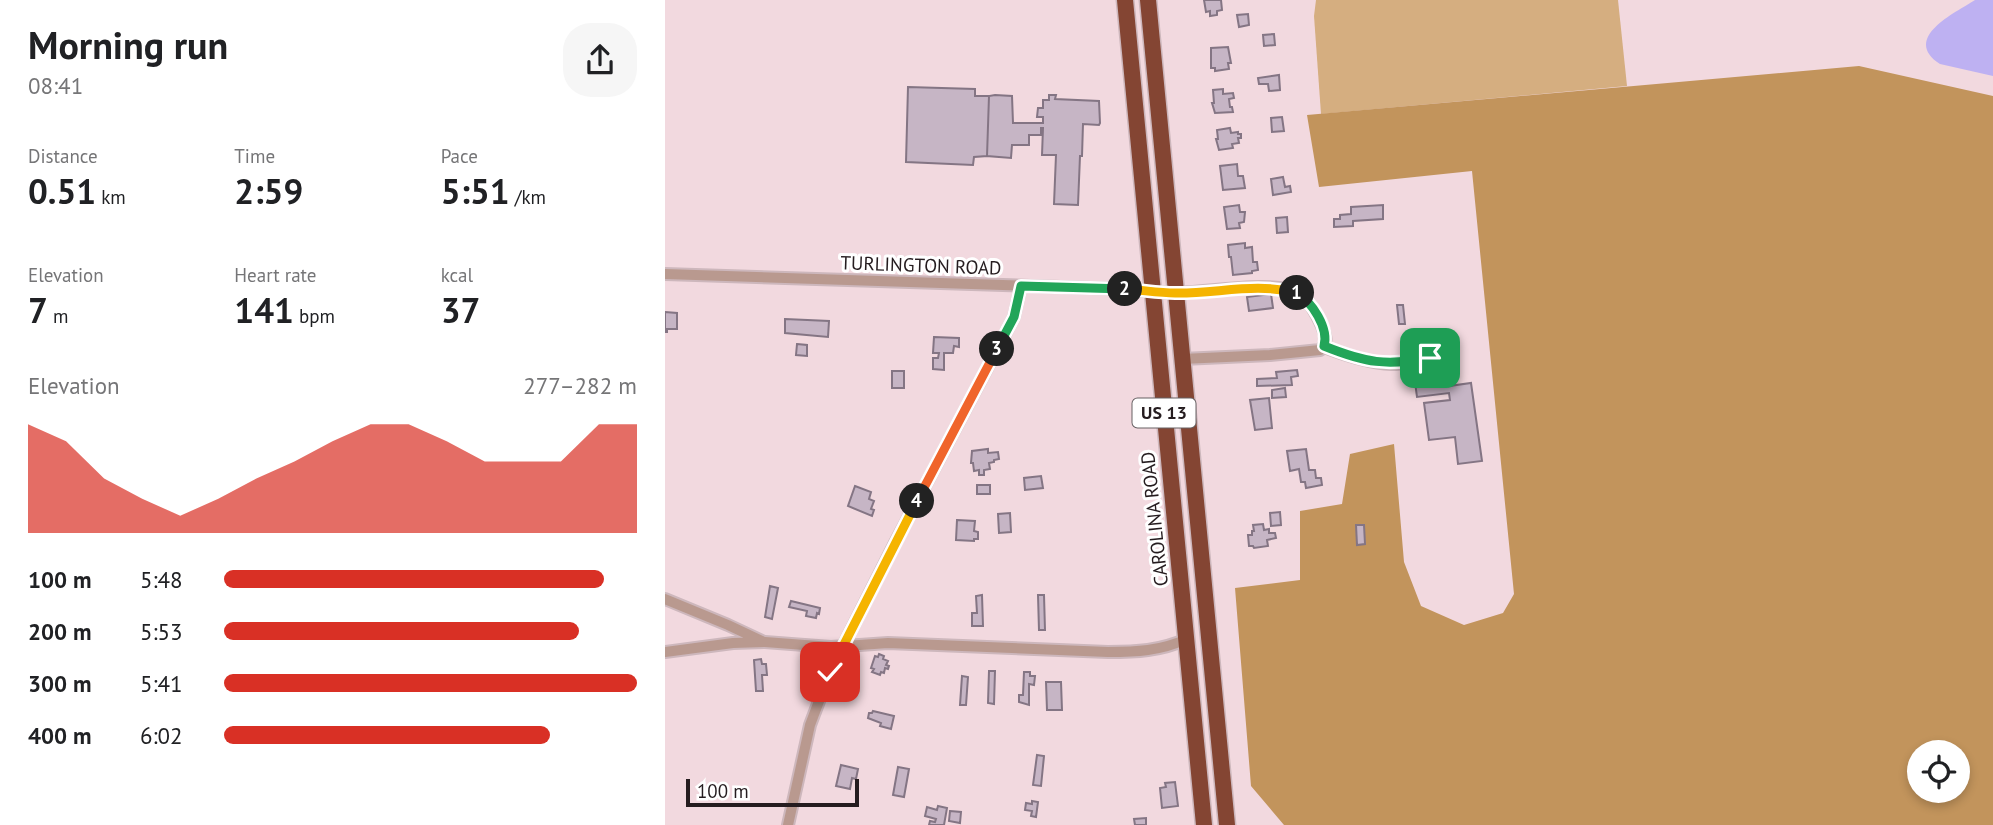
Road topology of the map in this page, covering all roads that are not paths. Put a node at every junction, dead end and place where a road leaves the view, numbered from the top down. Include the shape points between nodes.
1 (1125, 0) edge
2 (1148, 0) edge
3 (665, 274) edge
4 (1021, 286) junction
5 (1153, 291) junction
6 (1176, 293) junction
7 (1324, 346) junction
8 (1447, 358) dead end
9 (1182, 359) junction
10 (665, 599) edge
11 (1187, 639) junction
12 (765, 642) junction
13 (843, 645) junction
14 (665, 652) edge
15 (788, 825) edge
16 (1204, 825) edge
17 (1227, 825) edge

1 - 5 highway, CAROLINA ROAD / US 13
2 - 6 highway, US 13
3 - 4 street, TURLINGTON ROAD
4 - 5 street, TURLINGTON ROAD
4 - 13 street via 1014,317
5 - 6 street, TURLINGTON ROAD
5 - 11 highway, CAROLINA ROAD / US 13
6 - 7 street, TURLINGTON ROAD via 1262,287 1300,294 1318,317 1325,333
6 - 9 highway, US 13
7 - 8 street via 1391,364
7 - 9 street via 1270,355
9 - 17 highway, US 13
10 - 12 street
11 - 13 street via 1144,652
11 - 16 highway, CAROLINA ROAD / US 13
12 - 13 street
12 - 14 street
13 - 15 street via 810,725

